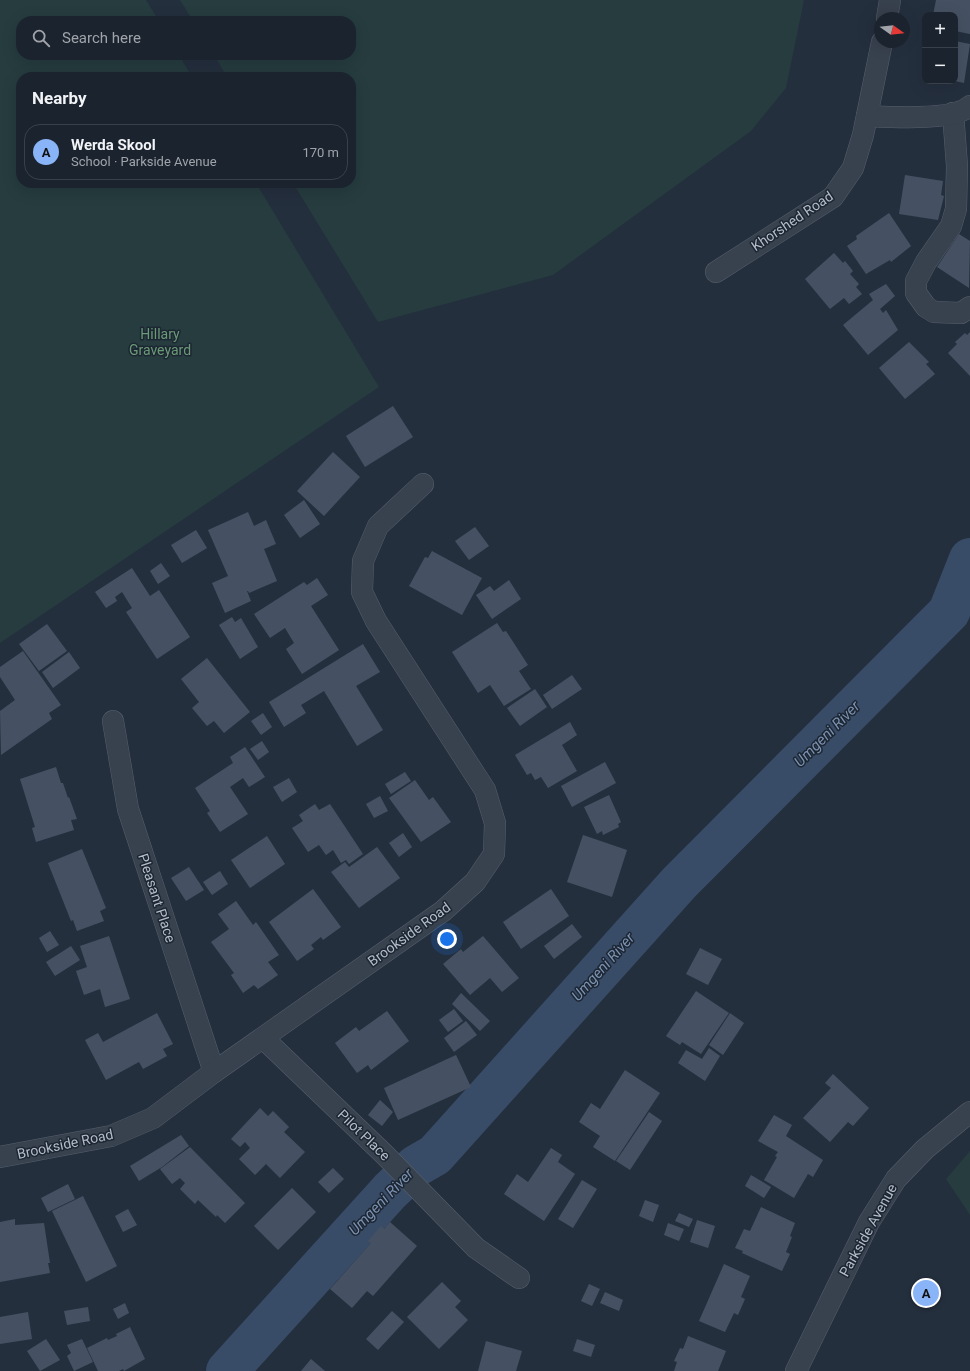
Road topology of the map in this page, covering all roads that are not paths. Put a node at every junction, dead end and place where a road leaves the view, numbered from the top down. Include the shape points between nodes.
1 (890, 0) edge
2 (888, 12) edge
3 (881, 48) edge
4 (961, 110) edge
5 (867, 116) junction
6 (716, 272) dead end
7 (970, 307) edge
8 (423, 484) dead end
9 (113, 721) dead end
10 (263, 1038) junction
11 (214, 1072) junction
12 (970, 1112) edge
13 (0, 1157) edge
14 (519, 1278) dead end
15 (796, 1371) edge

1 - 2 street
3 - 5 street, Khorshed Road
4 - 5 street via 912,118
4 - 7 street via 956,209 951,226 916,281 916,293 926,307 934,312 961,313
5 - 6 street, Khorshed Road via 853,168 833,197
8 - 10 street, Brookside Road via 378,526 364,561 362,592 376,621 485,790 495,823 494,854 474,882 444,911
9 - 11 street, Pleasant Place via 128,809
10 - 11 street, Brookside Road
10 - 14 street, Pilot Place via 385,1155 476,1248
11 - 13 street, Brookside Road via 153,1118 111,1136
12 - 15 street, Parkside Avenue via 925,1149 896,1179 869,1222

